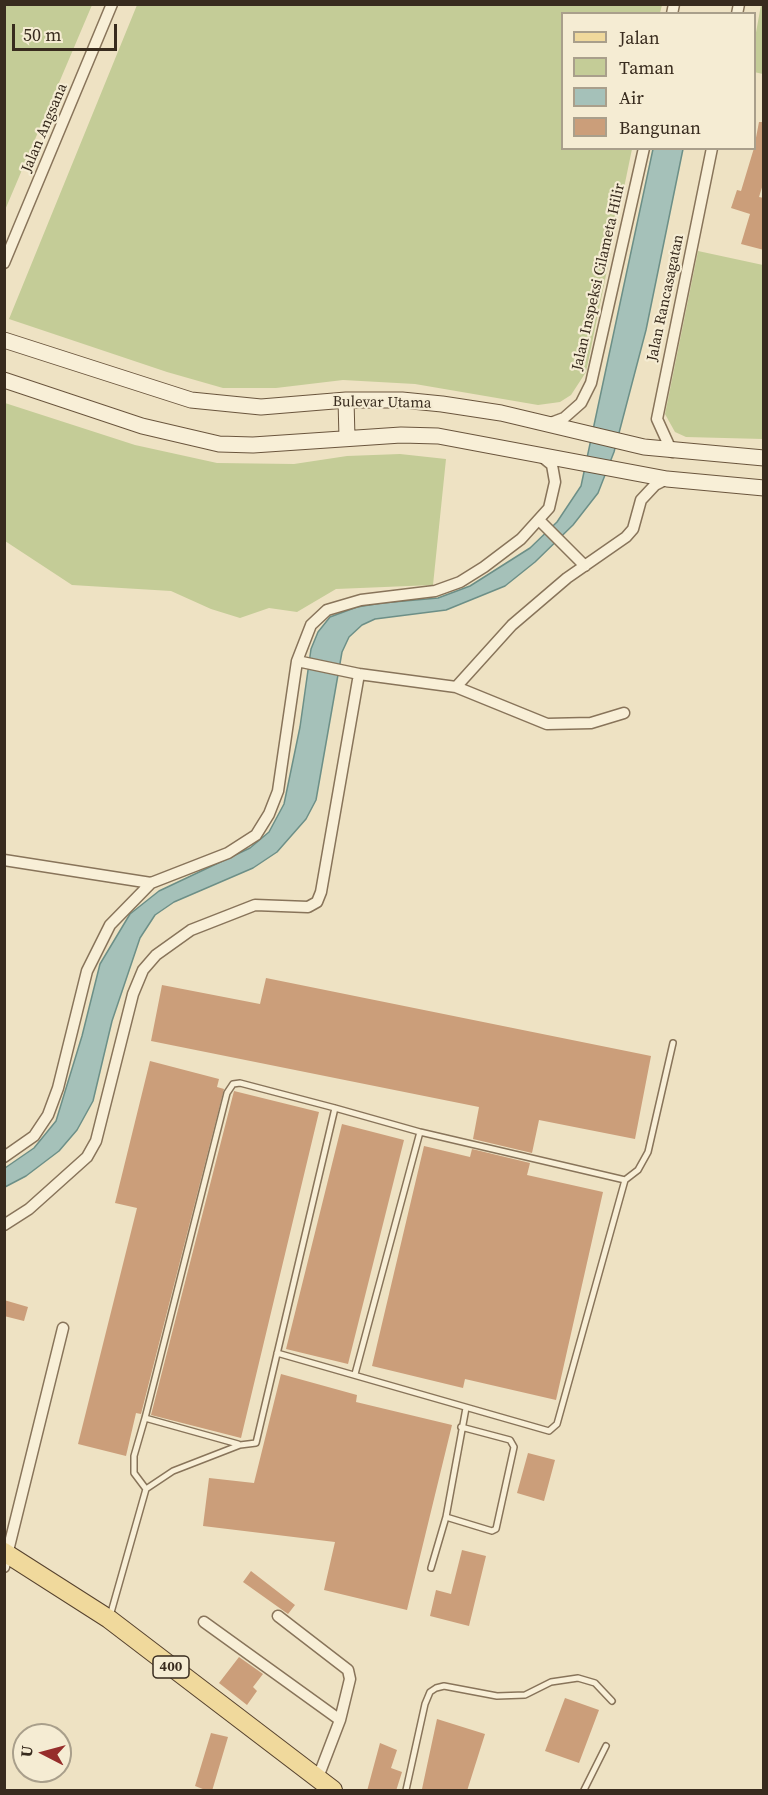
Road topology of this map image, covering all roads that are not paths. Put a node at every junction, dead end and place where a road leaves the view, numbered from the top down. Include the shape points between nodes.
1 (112, 4) edge
2 (644, 150) edge
3 (712, 150) edge
4 (4, 263) edge
5 (4, 340) edge
6 (4, 380) edge
7 (346, 400) junction
8 (545, 425) junction
9 (347, 438) junction
10 (672, 452) junction
11 (540, 455) junction
12 (764, 458) edge
13 (667, 479) junction
14 (764, 488) edge
15 (543, 524) junction
16 (585, 566) junction
17 (302, 662) junction
18 (359, 674) junction
19 (458, 685) junction
20 (624, 713) dead end
21 (4, 860) edge
22 (151, 883) junction
23 (673, 1043) dead end
24 (335, 1108) junction
25 (420, 1132) junction
26 (4, 1157) edge
27 (625, 1180) junction
28 (4, 1225) edge
29 (63, 1328) dead end
30 (278, 1353) junction
31 (355, 1374) junction
32 (465, 1408) junction
33 (145, 1418) junction
34 (461, 1427) junction
35 (240, 1445) junction
36 (146, 1489) junction
37 (446, 1517) junction
38 (6, 1557) edge
39 (432, 1568) dead end
40 (278, 1616) dead end
41 (109, 1619) junction
42 (204, 1622) dead end
43 (612, 1701) dead end
44 (340, 1720) junction
45 (606, 1746) dead end
46 (317, 1780) junction
47 (333, 1791) edge
48 (406, 1791) edge
49 (584, 1791) edge

1 - 4 street, Jalan Angsana
2 - 8 street, Jalan Inspeksi Cilameta Hilir via 591,382 581,403 564,418
3 - 10 street, Jalan Rancasagatan via 657,419
5 - 7 main road, Bulevar Utama via 191,400 261,407
6 - 9 main road, Bulevar Utama via 142,426 219,444
7 - 8 main road, Bulevar Utama via 402,400 474,408
7 - 9 main road
8 - 10 main road, Bulevar Utama
9 - 11 main road, Bulevar Utama via 438,436
10 - 12 main road, Bulevar Utama
11 - 13 main road, Bulevar Utama
11 - 15 street via 552,465 555,482
13 - 14 main road, Bulevar Utama
13 - 16 street via 641,500 633,529 626,537
15 - 16 street
15 - 17 street via 460,582 435,591 361,600 327,610 311,625
16 - 19 street via 512,625
17 - 18 street
17 - 22 street via 278,791 256,835 228,853
18 - 19 street
18 - 28 street via 317,902 308,907 255,905 191,930 156,955 143,970 134,994 96,1141 87,1157
19 - 20 street via 547,724 591,723
21 - 22 street
22 - 26 street via 110,925 97,948 87,971 48,1115 34,1136
23 - 27 lane via 648,1152 638,1170
24 - 25 lane
24 - 30 lane
24 - 33 lane via 240,1083 233,1084 227,1093
25 - 27 lane
25 - 31 lane
27 - 32 lane via 557,1424 543,1431
29 - 38 street
30 - 31 lane
30 - 35 lane via 256,1443
31 - 32 lane
32 - 34 lane
33 - 35 lane
33 - 36 lane via 134,1456 134,1473
34 - 37 lane
34 - 37 lane via 510,1440 514,1447 495,1529
35 - 36 lane via 173,1471
36 - 41 lane
37 - 39 lane
38 - 41 main road, 400
40 - 44 street via 348,1670 350,1679
41 - 46 main road, 400
42 - 44 street
43 - 48 lane via 595,1683 578,1678 551,1682 525,1695 497,1696 444,1686 436,1688 425,1704
44 - 46 street
45 - 49 lane
46 - 47 main road, 400

